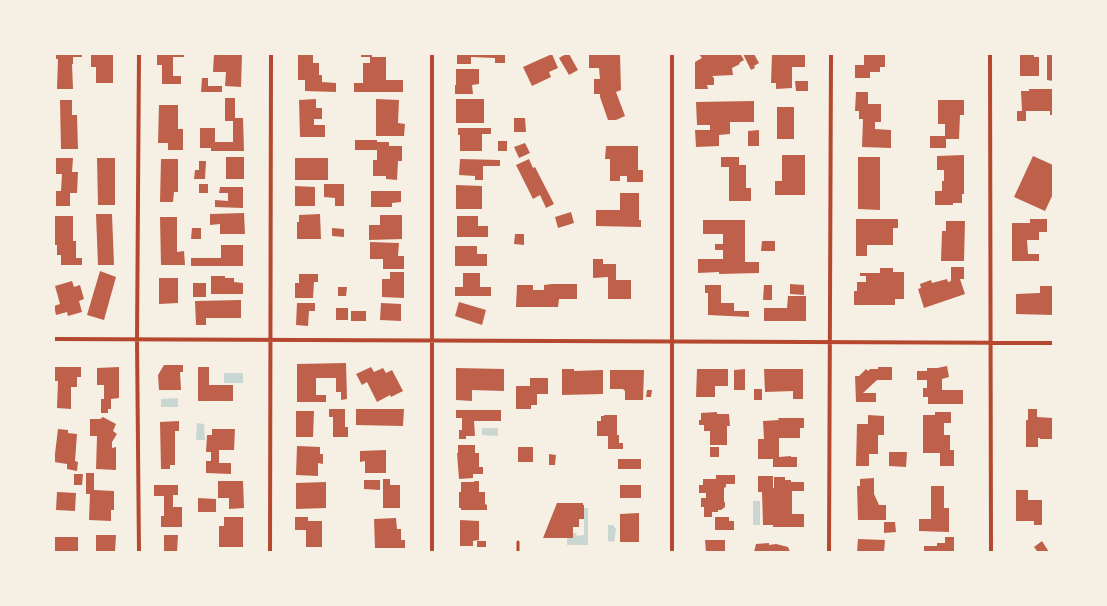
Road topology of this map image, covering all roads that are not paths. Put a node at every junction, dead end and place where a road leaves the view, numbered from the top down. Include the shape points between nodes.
1 (139, 54) edge
2 (270, 54) edge
3 (432, 54) edge
4 (672, 54) edge
5 (831, 54) edge
6 (990, 54) edge
7 (54, 339) edge
8 (137, 340) junction
9 (271, 340) junction
10 (432, 341) junction
11 (672, 342) junction
12 (830, 342) junction
13 (990, 342) junction
14 (1053, 343) edge
15 (518, 542) dead end
16 (138, 552) edge
17 (270, 552) edge
18 (432, 552) edge
19 (518, 552) edge
20 (672, 552) edge
21 (829, 552) edge
22 (991, 552) edge

1 - 8 street
2 - 9 street
3 - 10 street
4 - 11 street
5 - 12 street
6 - 13 street
7 - 8 street
8 - 9 street
8 - 16 street
9 - 10 street
9 - 17 street
10 - 11 street
10 - 18 street
11 - 12 street
11 - 20 street
12 - 13 street
12 - 21 street
13 - 14 street
13 - 22 street
15 - 19 lane

